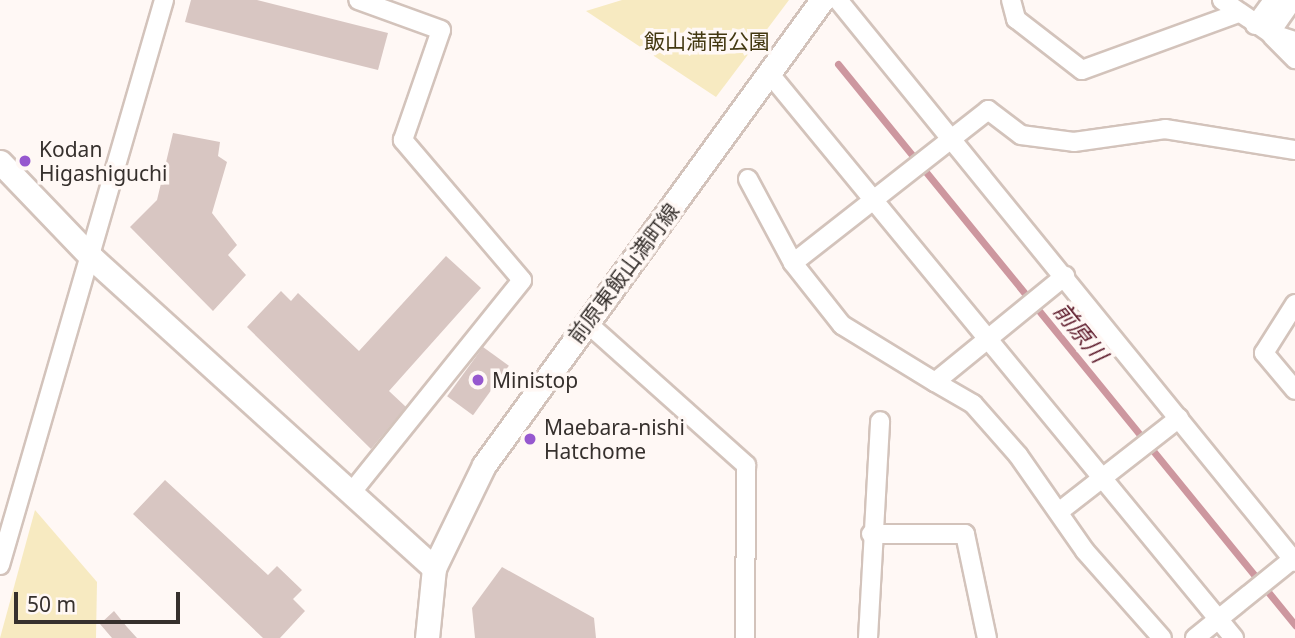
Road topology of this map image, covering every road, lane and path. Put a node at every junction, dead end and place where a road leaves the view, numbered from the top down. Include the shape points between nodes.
1 (164, 0) edge
2 (358, 0) edge
3 (822, 0) edge
4 (838, 0) edge
5 (1011, 0) edge
6 (1222, 0) edge
7 (1273, 0) edge
8 (1293, 0) edge
9 (1239, 13) junction
10 (1262, 29) junction
11 (1295, 41) edge
12 (1295, 59) edge
13 (769, 73) junction
14 (951, 139) junction
15 (1295, 150) edge
16 (0, 162) edge
17 (748, 179) dead end
18 (877, 198) junction
19 (91, 257) junction
20 (793, 263) junction
21 (1065, 276) junction
22 (1295, 304) edge
23 (586, 322) junction
24 (990, 337) junction
25 (935, 382) junction
26 (1295, 390) edge
27 (1179, 418) junction
28 (880, 421) dead end
29 (1103, 477) junction
30 (351, 493) junction
31 (1060, 512) junction
32 (871, 534) junction
33 (1294, 560) edge
34 (0, 565) edge
35 (434, 568) junction
36 (1219, 620) junction
37 (427, 638) edge
38 (745, 638) edge
39 (868, 638) edge
40 (988, 638) edge
41 (1162, 638) edge
42 (1195, 638) edge
43 (1234, 638) edge

1 - 19 street
2 - 30 street via 441,30 403,140 522,280
3 - 13 street, 前原東飯山満町線
4 - 14 street
5 - 9 street via 1016,19 1082,69
6 - 9 street
7 - 10 street
8 - 10 street
9 - 10 street
10 - 11 street
10 - 12 street
13 - 18 street
13 - 23 street, 前原東飯山満町線
14 - 15 street via 988,110 1021,135 1061,140 1164,129
14 - 18 street
14 - 21 street
16 - 19 street
17 - 20 street
18 - 20 street
18 - 24 street
19 - 30 street
19 - 34 street
20 - 25 street via 842,325
21 - 24 street
21 - 27 street
22 - 26 street via 1264,353
23 - 35 street, 前原東飯山満町線 via 484,465
23 - 38 street via 746,465
24 - 25 street
24 - 29 street
25 - 31 street via 972,404
27 - 29 street
27 - 33 street
28 - 32 street
29 - 31 street
29 - 36 street
30 - 35 street
31 - 41 street via 1085,551
32 - 39 street
32 - 40 street via 965,534
33 - 36 street
35 - 37 street, 前原東飯山満町線
36 - 42 street
36 - 43 street

